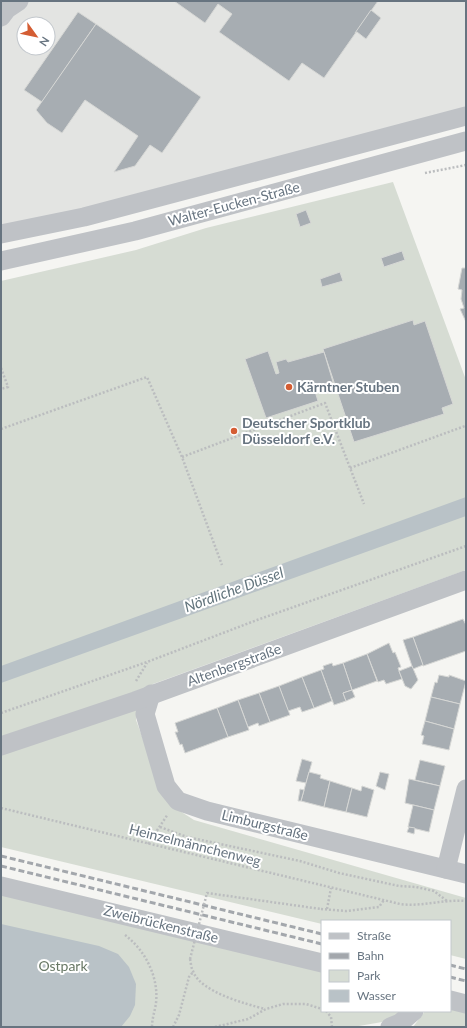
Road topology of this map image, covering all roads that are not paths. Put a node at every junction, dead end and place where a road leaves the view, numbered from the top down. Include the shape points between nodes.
1 (20, 1) edge
2 (1, 17) edge
3 (466, 116) edge
4 (466, 141) edge
5 (1, 234) edge
6 (1, 261) edge
7 (466, 580) edge
8 (151, 694) junction
9 (1, 746) edge
10 (466, 789) edge
11 (446, 870) junction
12 (466, 874) edge
13 (1, 886) edge
14 (321, 963) edge
15 (451, 1000) edge
16 (466, 1004) edge
17 (413, 1012) edge
18 (390, 1027) edge

1 - 2 street via 7,9
3 - 5 street, Walter-Eucken-Straße via 84,217
4 - 6 street, Walter-Eucken-Straße via 135,231
7 - 8 street, Altenbergstraße
8 - 9 street, Altenbergstraße
8 - 11 street, Limburgstraße via 145,714 166,786 178,801 207,811
10 - 11 street
11 - 12 street, Limburgstraße
13 - 14 street, Zweibrückenstraße
15 - 16 street
17 - 18 street via 400,1023

